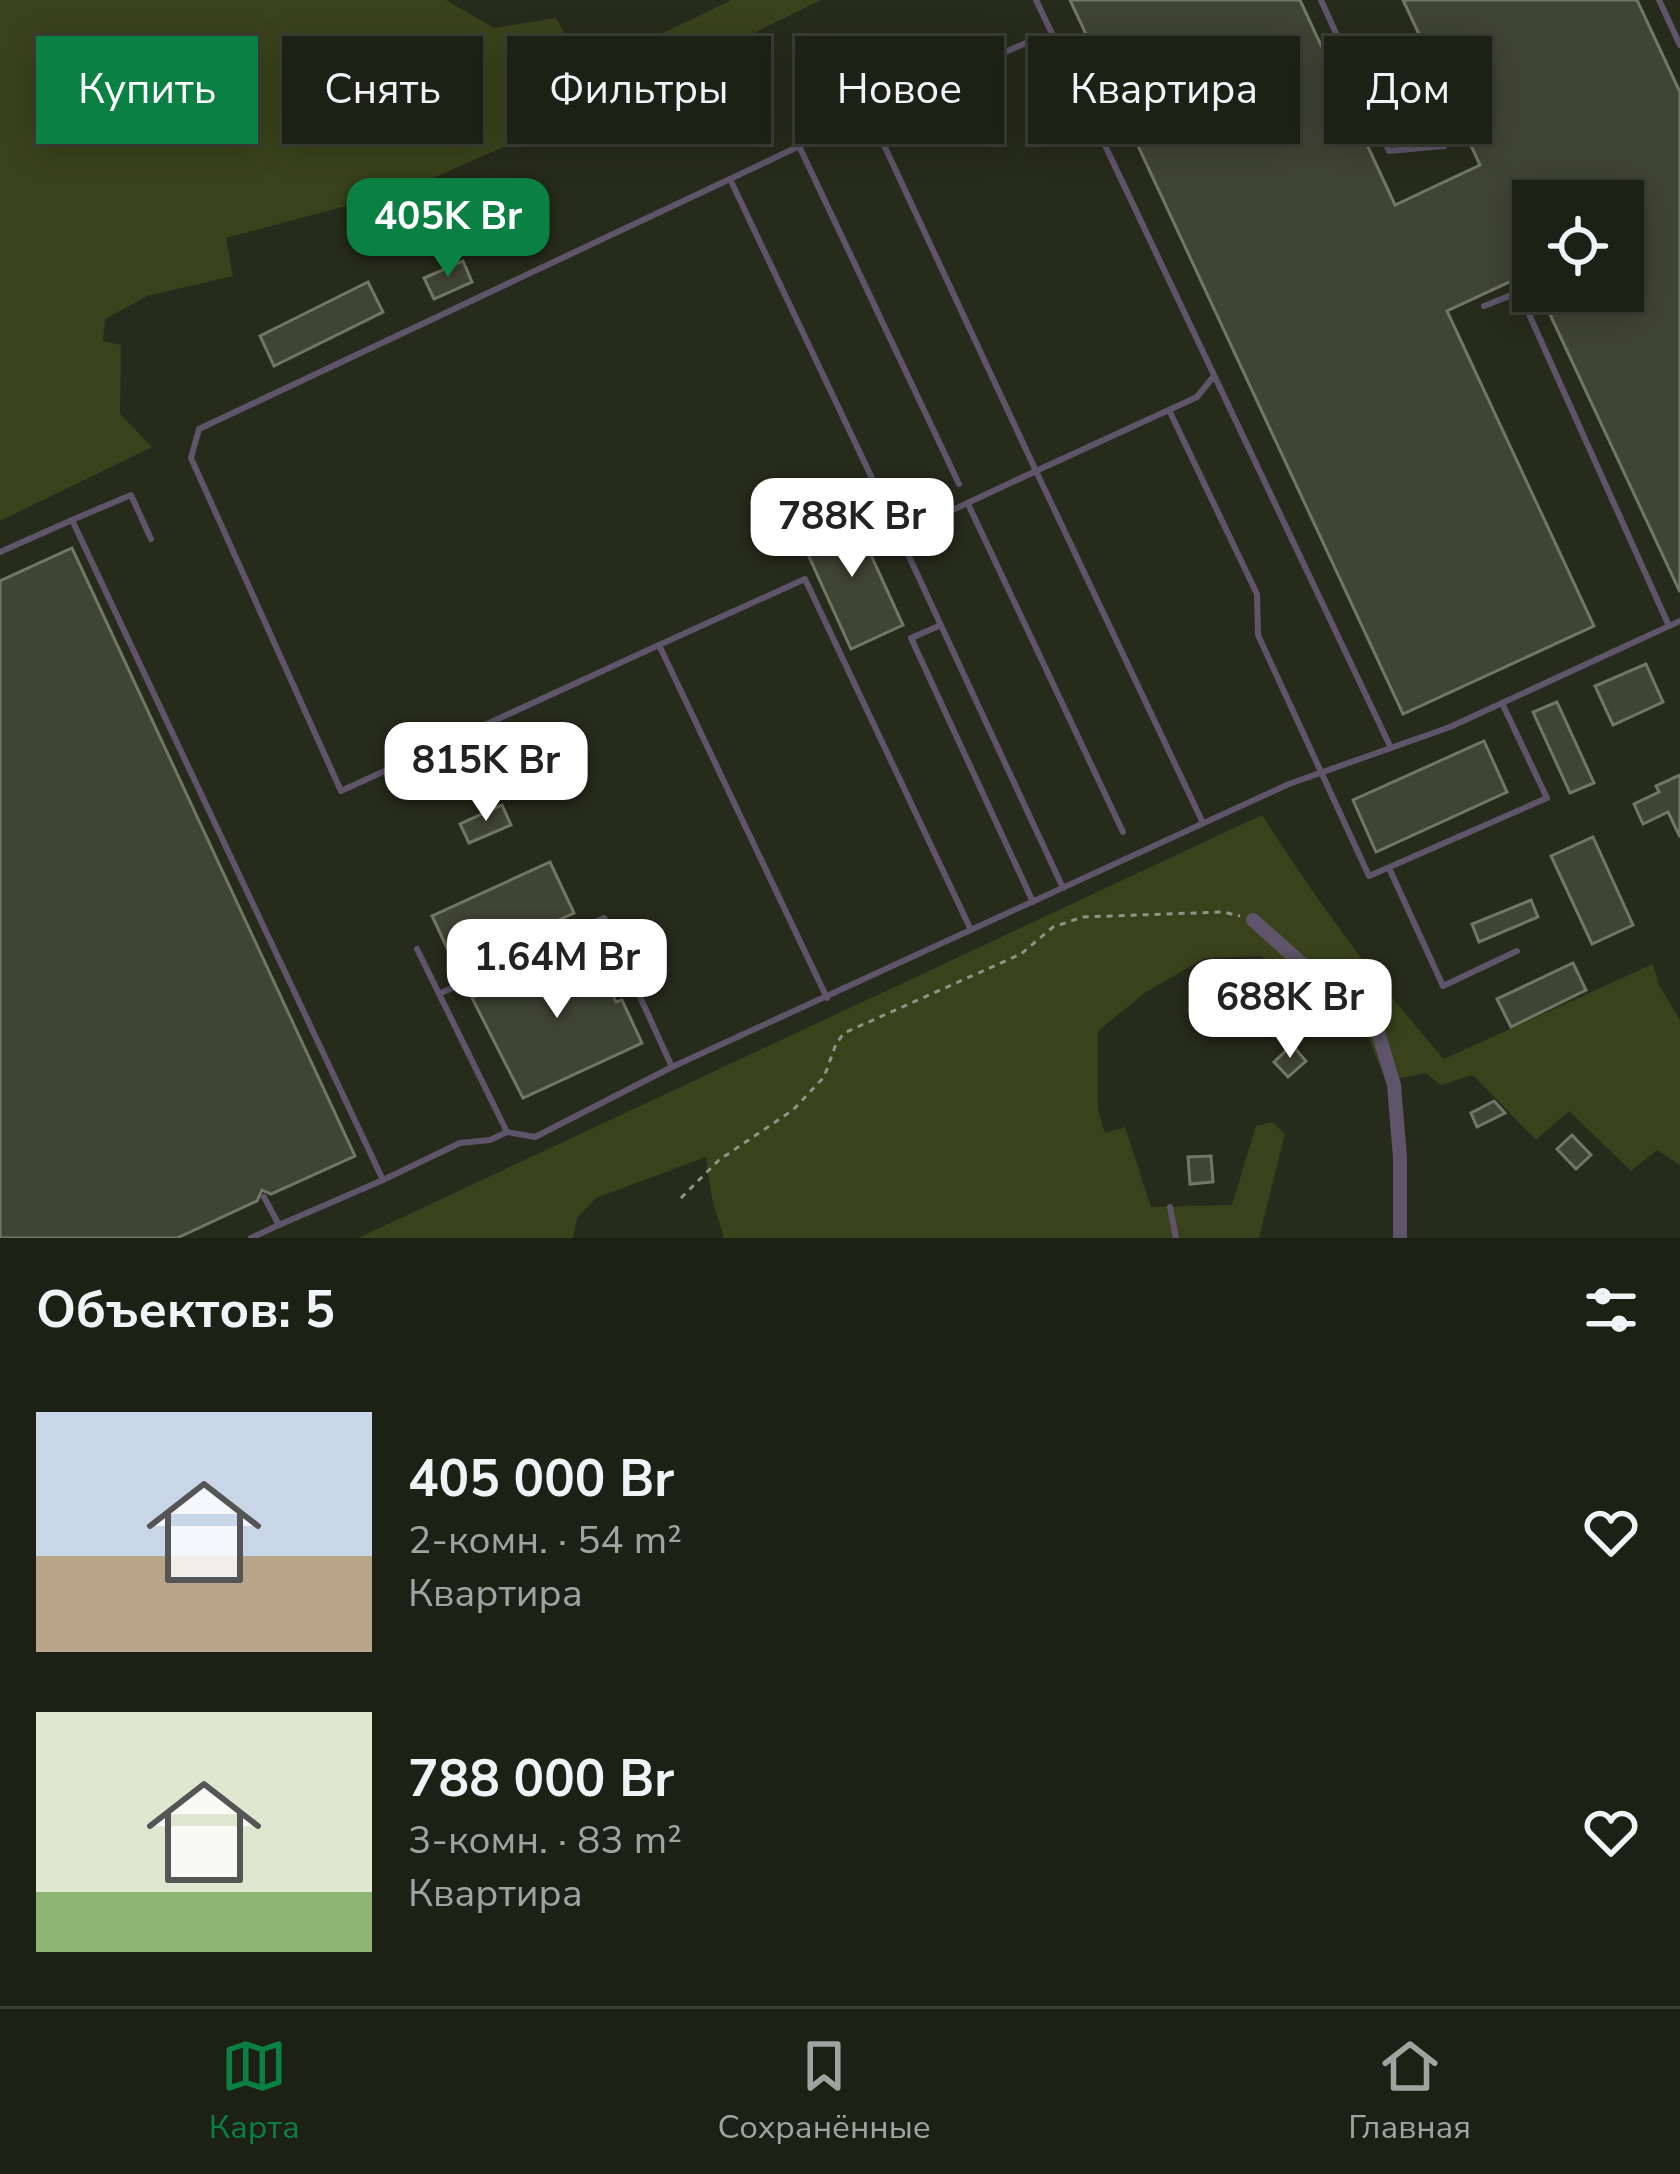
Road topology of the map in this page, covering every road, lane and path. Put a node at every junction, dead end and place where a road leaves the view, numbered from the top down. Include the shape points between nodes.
1 (1036, 0) edge
2 (1321, 0) edge
3 (1659, 0) edge
4 (1053, 36) edge
5 (1680, 45) edge
6 (803, 144) edge
7 (884, 144) edge
8 (1104, 144) edge
9 (799, 146) junction
10 (1444, 146) dead end
11 (730, 179) junction
12 (1484, 306) dead end
13 (1214, 376) junction
14 (1168, 410) junction
15 (1036, 471) junction
16 (959, 484) dead end
17 (968, 503) junction
18 (72, 520) junction
19 (899, 536) junction
20 (151, 539) dead end
21 (0, 552) edge
22 (1680, 620) edge
23 (941, 625) junction
24 (1669, 626) junction
25 (659, 644) junction
26 (1502, 703) junction
27 (1391, 748) junction
28 (1322, 772) junction
29 (1203, 824) junction
30 (1124, 832) dead end
31 (1389, 868) junction
32 (1063, 887) junction
33 (1033, 902) junction
34 (1253, 920) joint
35 (971, 930) junction
36 (417, 949) dead end
37 (1517, 951) dead end
38 (439, 994) junction
39 (827, 998) junction
40 (672, 1067) junction
41 (507, 1132) junction
42 (382, 1180) junction
43 (264, 1198) dead end
44 (681, 1198) dead end
45 (1170, 1208) dead end
46 (279, 1225) junction
47 (251, 1238) edge
48 (1176, 1238) edge
49 (1400, 1238) edge

1 - 4 lane
2 - 10 lane via 1388,151
3 - 5 lane
6 - 9 lane
7 - 15 lane
8 - 13 lane
9 - 11 lane
9 - 16 lane
11 - 19 lane
11 - 25 lane via 199,429 191,458 341,791
12 - 24 lane via 1519,292
13 - 14 lane via 1197,397
13 - 27 lane
14 - 15 lane
14 - 28 lane via 1257,594 1258,635
15 - 17 lane
15 - 29 lane
17 - 19 lane
17 - 30 lane
18 - 20 lane via 131,496
18 - 21 lane
18 - 42 lane
19 - 23 lane
22 - 24 lane
23 - 32 lane
23 - 33 lane via 910,638
24 - 26 lane
25 - 35 lane via 805,579
25 - 39 lane
26 - 27 lane
26 - 31 lane via 1547,798
27 - 28 lane
28 - 29 lane
28 - 31 lane via 1369,876
29 - 32 lane
31 - 37 lane via 1443,986
32 - 33 lane
33 - 35 lane
34 - 44 path via 1223,912 1153,914 1083,917 1053,927 1021,954 844,1033 824,1077 793,1110 719,1160
34 - 49 street via 1378,1032 1394,1085
35 - 39 lane
36 - 38 lane
38 - 40 lane via 604,918
38 - 41 lane
39 - 40 lane
40 - 41 lane via 536,1137
41 - 42 lane via 460,1143
42 - 46 lane
43 - 46 lane
45 - 48 lane
46 - 47 lane

